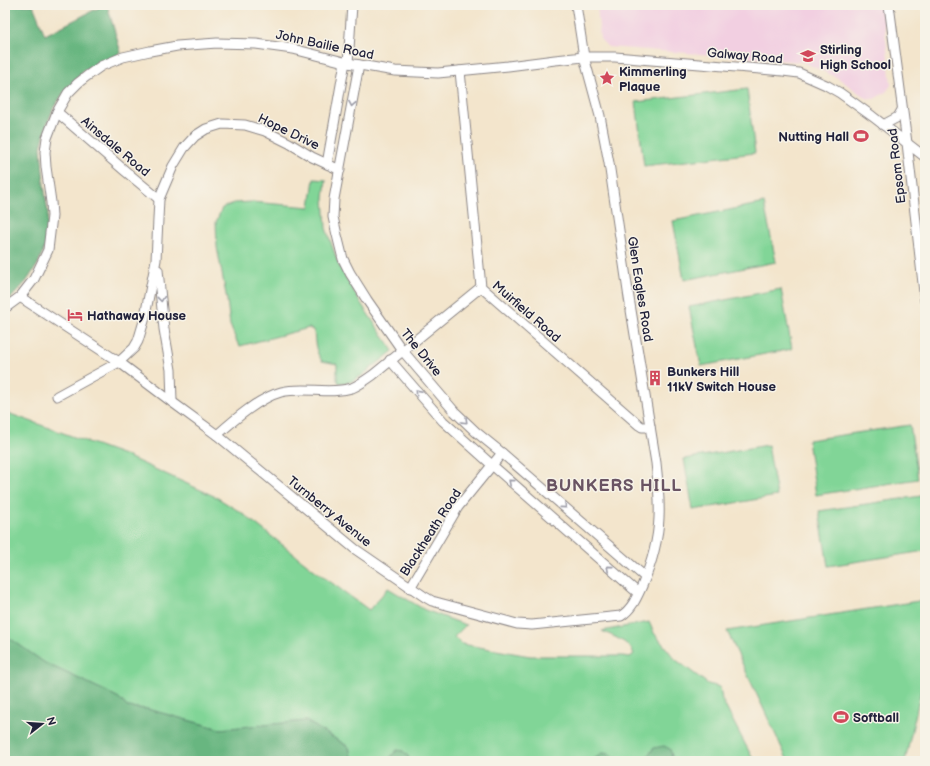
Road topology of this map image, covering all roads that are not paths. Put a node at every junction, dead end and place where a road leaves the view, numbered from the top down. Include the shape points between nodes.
1 (352, 5) edge
2 (576, 5) edge
3 (889, 5) edge
4 (584, 57) junction
5 (346, 63) junction
6 (359, 65) junction
7 (460, 71) junction
8 (902, 110) junction
9 (57, 112) junction
10 (883, 126) junction
11 (907, 143) junction
12 (925, 157) edge
13 (327, 164) junction
14 (340, 170) junction
15 (159, 199) junction
16 (156, 260) junction
17 (481, 287) junction
18 (20, 297) junction
19 (925, 301) edge
20 (5, 308) edge
21 (402, 350) junction
22 (390, 360) junction
23 (119, 362) junction
24 (57, 396) dead end
25 (172, 402) junction
26 (650, 427) junction
27 (217, 435) junction
28 (502, 453) junction
29 (492, 465) junction
30 (646, 577) junction
31 (410, 588) junction
32 (638, 593) junction

1 - 5 street
2 - 4 street, Glen Eagles Road
3 - 8 street, Epsom Road
4 - 7 street, John Bailie Road
4 - 10 street, Galway Road via 615,57 798,73 826,85
4 - 26 street, Glen Eagles Road via 600,116 609,163
5 - 6 street, John Bailie Road
5 - 9 street, John Bailie Road via 293,49 256,44 193,44 161,48 123,57 101,66 68,93
5 - 13 street
6 - 7 street, John Bailie Road via 395,71
6 -> 14 street, The Drive
7 - 17 street, Muirfield Road
8 - 10 street via 898,117
8 - 11 street, Epsom Road
9 - 15 street, Ainsdale Road
9 - 18 street, John Bailie Road via 47,138 45,152 52,216 48,250 34,279
10 - 11 street, Galway Road
11 - 12 street, Galway Road
11 - 19 street, Epsom Road
13 - 14 street, Hope Drive
13 - 15 street, Hope Drive via 265,131 245,125 222,124 206,129 184,148
14 - 21 street, The Drive via 333,217 344,258 366,300
15 - 16 street, Hope Drive
16 - 23 street, Hope Drive via 141,334 134,348
16 -> 25 street, Hope Drive via 171,370
17 - 21 street
17 - 26 street, Muirfield Road via 639,425
18 - 20 street, John Bailie Road
18 - 23 street, Turnberry Avenue
21 - 22 street
21 -> 28 street, The Drive via 454,410
22 - 27 street via 373,375 352,387 340,390 298,389 279,392 254,405
29 -> 22 street via 443,421
23 - 24 street, Hope Drive
23 - 25 street, Turnberry Avenue
25 - 27 street, Turnberry Avenue
26 - 30 street, Glen Eagles Road via 659,489 659,519 656,546
27 - 31 street, Turnberry Avenue via 355,549
28 - 29 street, Blackheath Road
28 -> 30 street, The Drive
29 - 31 street, Blackheath Road via 458,507
32 -> 29 street
30 - 32 street, Turnberry Avenue
31 - 32 street, Turnberry Avenue via 432,601 524,626 622,616 631,607

